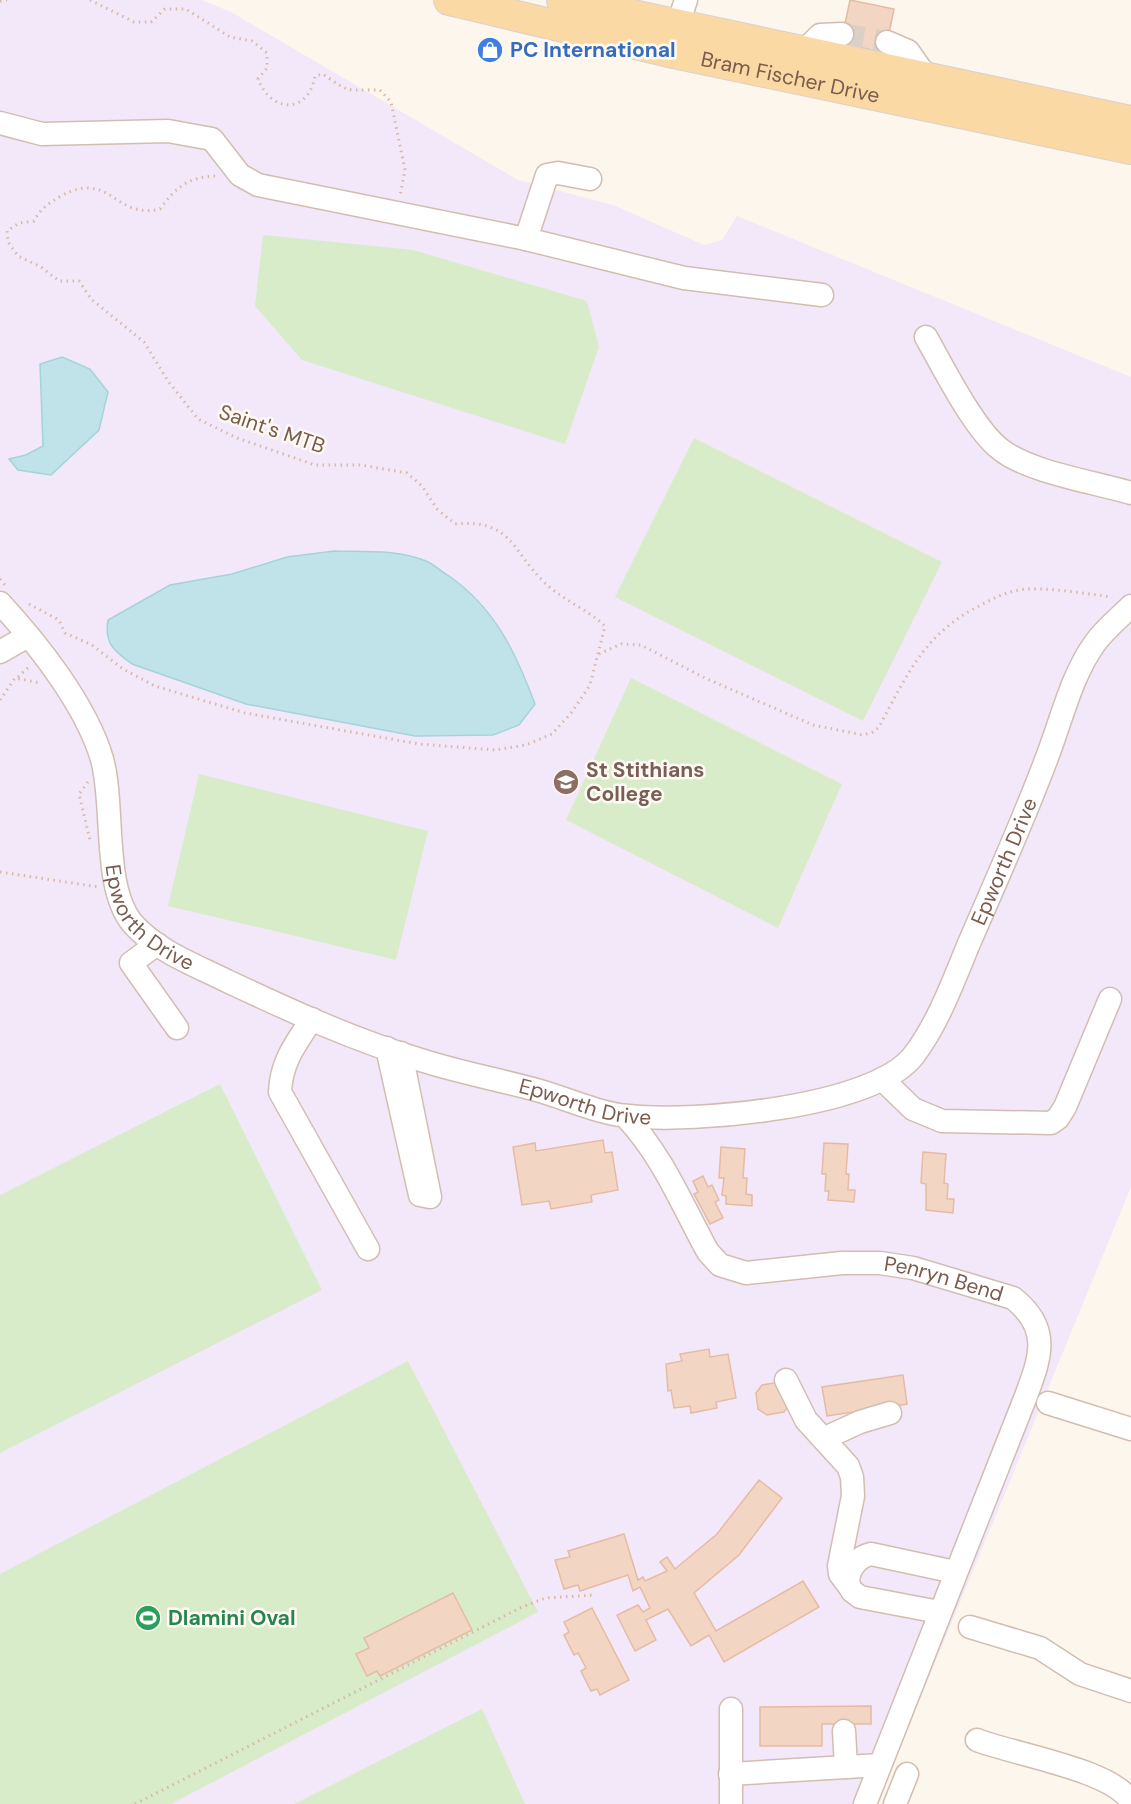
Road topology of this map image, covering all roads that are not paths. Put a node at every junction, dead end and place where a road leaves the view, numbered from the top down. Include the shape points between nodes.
1 (449, 0) edge
2 (562, 0) edge
3 (630, 7) edge
4 (677, 26) edge
5 (842, 34) tunnel mouth
6 (887, 42) tunnel mouth
7 (803, 52) junction
8 (927, 78) junction
9 (1131, 121) edge
10 (0, 123) edge
11 (1131, 149) edge
12 (590, 179) dead end
13 (526, 239) junction
14 (822, 295) dead end
15 (926, 337) dead end
16 (1131, 493) edge
17 (10, 596) edge
18 (1127, 602) edge
19 (28, 636) junction
20 (0, 652) edge
21 (157, 944) junction
22 (1110, 999) dead end
23 (312, 1019) junction
24 (177, 1028) dead end
25 (394, 1050) junction
26 (882, 1079) junction
27 (625, 1116) junction
28 (425, 1196) dead end
29 (369, 1249) dead end
30 (786, 1380) dead end
31 (1048, 1403) dead end
32 (890, 1413) dead end
33 (1131, 1429) edge
34 (825, 1438) junction
35 (955, 1572) junction
36 (849, 1586) junction
37 (939, 1612) junction
38 (970, 1627) dead end
39 (1131, 1691) edge
40 (731, 1709) dead end
41 (844, 1731) dead end
42 (977, 1740) dead end
43 (880, 1765) junction
44 (846, 1767) junction
45 (730, 1774) junction
46 (907, 1774) dead end
47 (1131, 1802) edge
48 (730, 1804) edge
49 (864, 1804) edge
50 (895, 1804) edge

1 - 4 main road, Bram Fischer Drive
2 - 3 main road, Bram Fischer Drive
3 - 4 main road, Bram Fischer Drive
4 - 7 main road, Bram Fischer Drive
4 - 11 main road, Bram Fischer Drive
5 - 7 lane via 820,35
6 - 8 lane via 908,51
7 - 8 main road, Bram Fischer Drive
8 - 9 main road, Bram Fischer Drive
10 - 13 lane via 42,134 168,131 212,139 240,176 258,185
12 - 13 lane via 558,173 547,175
13 - 14 lane via 684,278
15 - 16 lane via 966,407 998,448 1022,463
17 - 19 lane, Epworth Drive
18 - 26 lane, Epworth Drive via 1083,663 1036,787 927,1035 911,1059
19 - 20 lane
19 - 21 lane, Epworth Drive via 73,700 96,743 106,778 116,886 122,909
21 - 23 lane, Epworth Drive
21 - 24 lane via 131,963
22 - 26 lane via 1065,1107 1051,1123 942,1121 913,1109
23 - 25 lane, Epworth Drive
23 - 29 lane via 290,1052 281,1073 280,1092
25 - 27 lane, Epworth Drive
25 - 28 lane
26 - 27 lane, Epworth Drive via 842,1093 749,1114 694,1118
27 - 35 lane, Penryn Bend via 661,1160 708,1252 730,1270 769,1272 842,1263 880,1263 913,1268 1013,1298 1025,1307 1040,1336 1038,1363
30 - 34 lane via 806,1420
31 - 33 lane
32 - 34 lane
34 - 36 lane via 852,1477 853,1496 839,1566
35 - 36 lane via 871,1554 854,1564 847,1580
35 - 37 lane, Penryn Bend
36 - 37 lane via 866,1600
37 - 43 lane, Penryn Bend
38 - 39 lane via 1040,1648 1080,1674
40 - 45 lane
41 - 44 lane
42 - 47 lane via 1110,1783
43 - 44 lane
43 - 49 lane, Penryn Bend
44 - 45 lane
45 - 48 lane
46 - 50 lane

